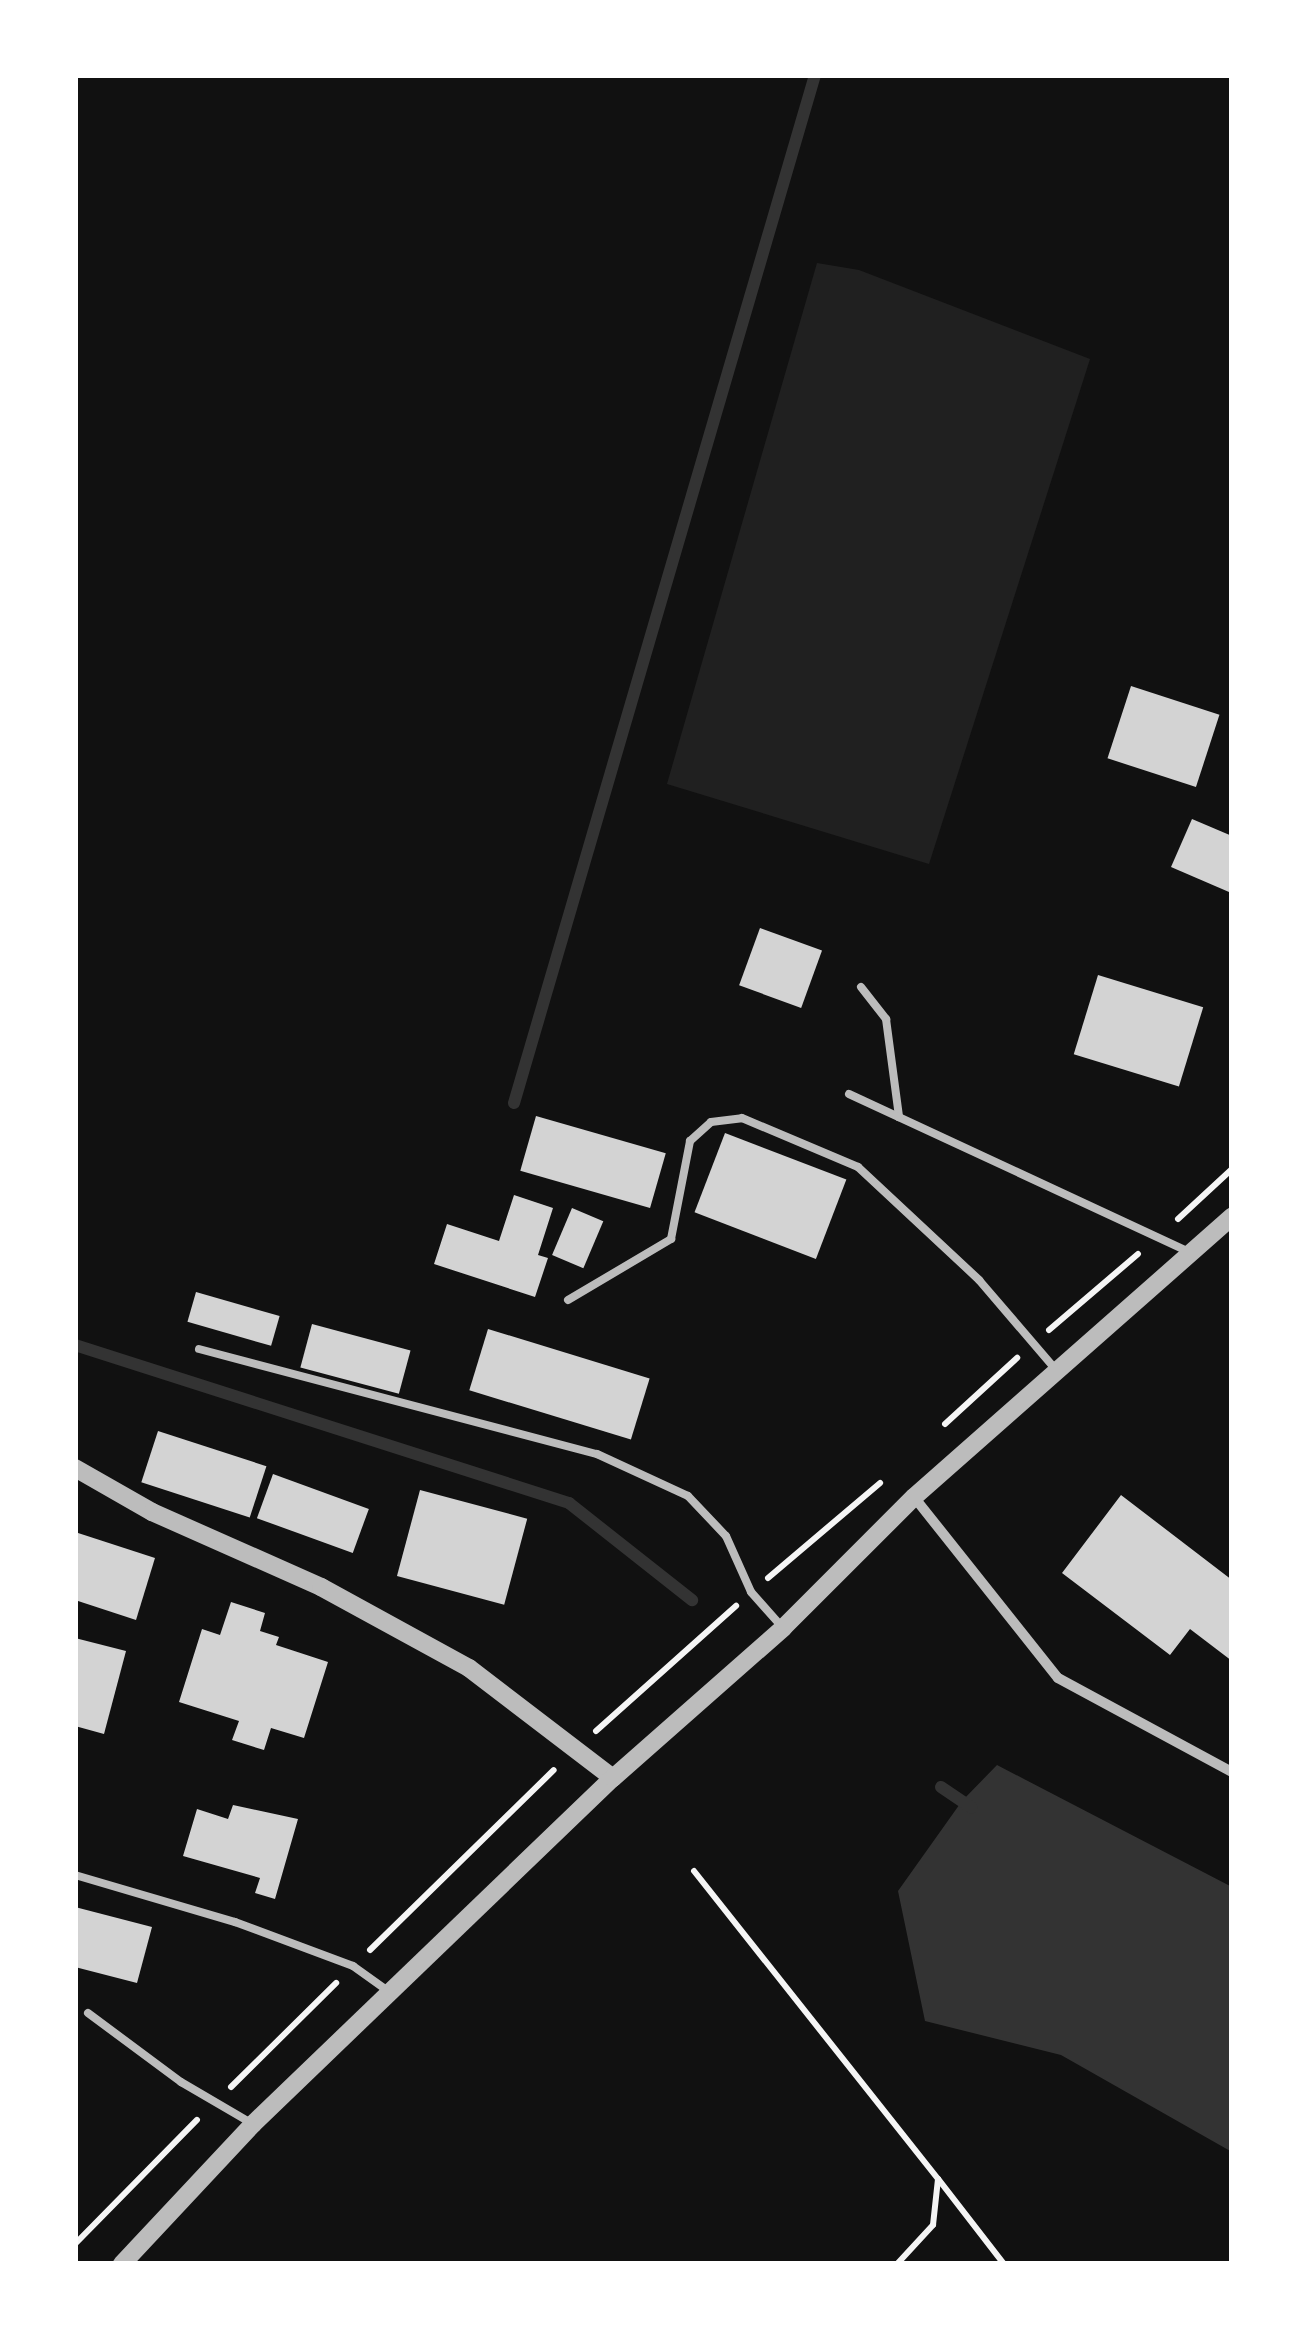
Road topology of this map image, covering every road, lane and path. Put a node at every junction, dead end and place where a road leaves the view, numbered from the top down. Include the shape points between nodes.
1 (861, 987) dead end
2 (849, 1094) dead end
3 (898, 1117) junction
4 (1232, 1169) edge
5 (1232, 1217) edge
6 (1156, 1240) junction
7 (1191, 1253) junction
8 (568, 1300) dead end
9 (1031, 1345) junction
10 (199, 1349) dead end
11 (1060, 1373) junction
12 (934, 1434) dead end
13 (75, 1468) edge
14 (892, 1473) dead end
15 (914, 1497) junction
16 (752, 1592) junction
17 (783, 1628) junction
18 (578, 1747) junction
19 (1232, 1772) edge
20 (613, 1778) junction
21 (694, 1872) dead end
22 (75, 1876) edge
23 (353, 1966) junction
24 (393, 1995) junction
25 (88, 2012) dead end
26 (216, 2102) junction
27 (253, 2124) junction
28 (938, 2179) junction
29 (75, 2244) edge
30 (122, 2264) edge
31 (897, 2264) edge
32 (1004, 2264) edge

1 - 3 lane via 886,1018
2 - 3 lane
3 - 6 lane
4 - 6 path
5 - 7 street
6 - 7 lane
6 - 9 path
7 - 11 street
8 - 9 lane via 671,1239 690,1141 711,1122 742,1118 858,1167 979,1280
9 - 11 lane
9 - 12 path
10 - 16 lane via 598,1454 688,1496 726,1536
11 - 15 street
13 - 18 street via 152,1512 321,1587 469,1668
14 - 16 path
15 - 17 street
15 - 19 street via 1058,1678
16 - 17 lane
16 - 18 path
17 - 20 street
18 - 20 street
18 - 23 path
20 - 24 street
21 - 28 path
22 - 23 lane via 236,1922
23 - 24 lane
23 - 26 path
24 - 27 street
25 - 26 lane
26 - 27 lane
26 - 29 path
27 - 30 street
28 - 31 path via 933,2226
28 - 32 path

